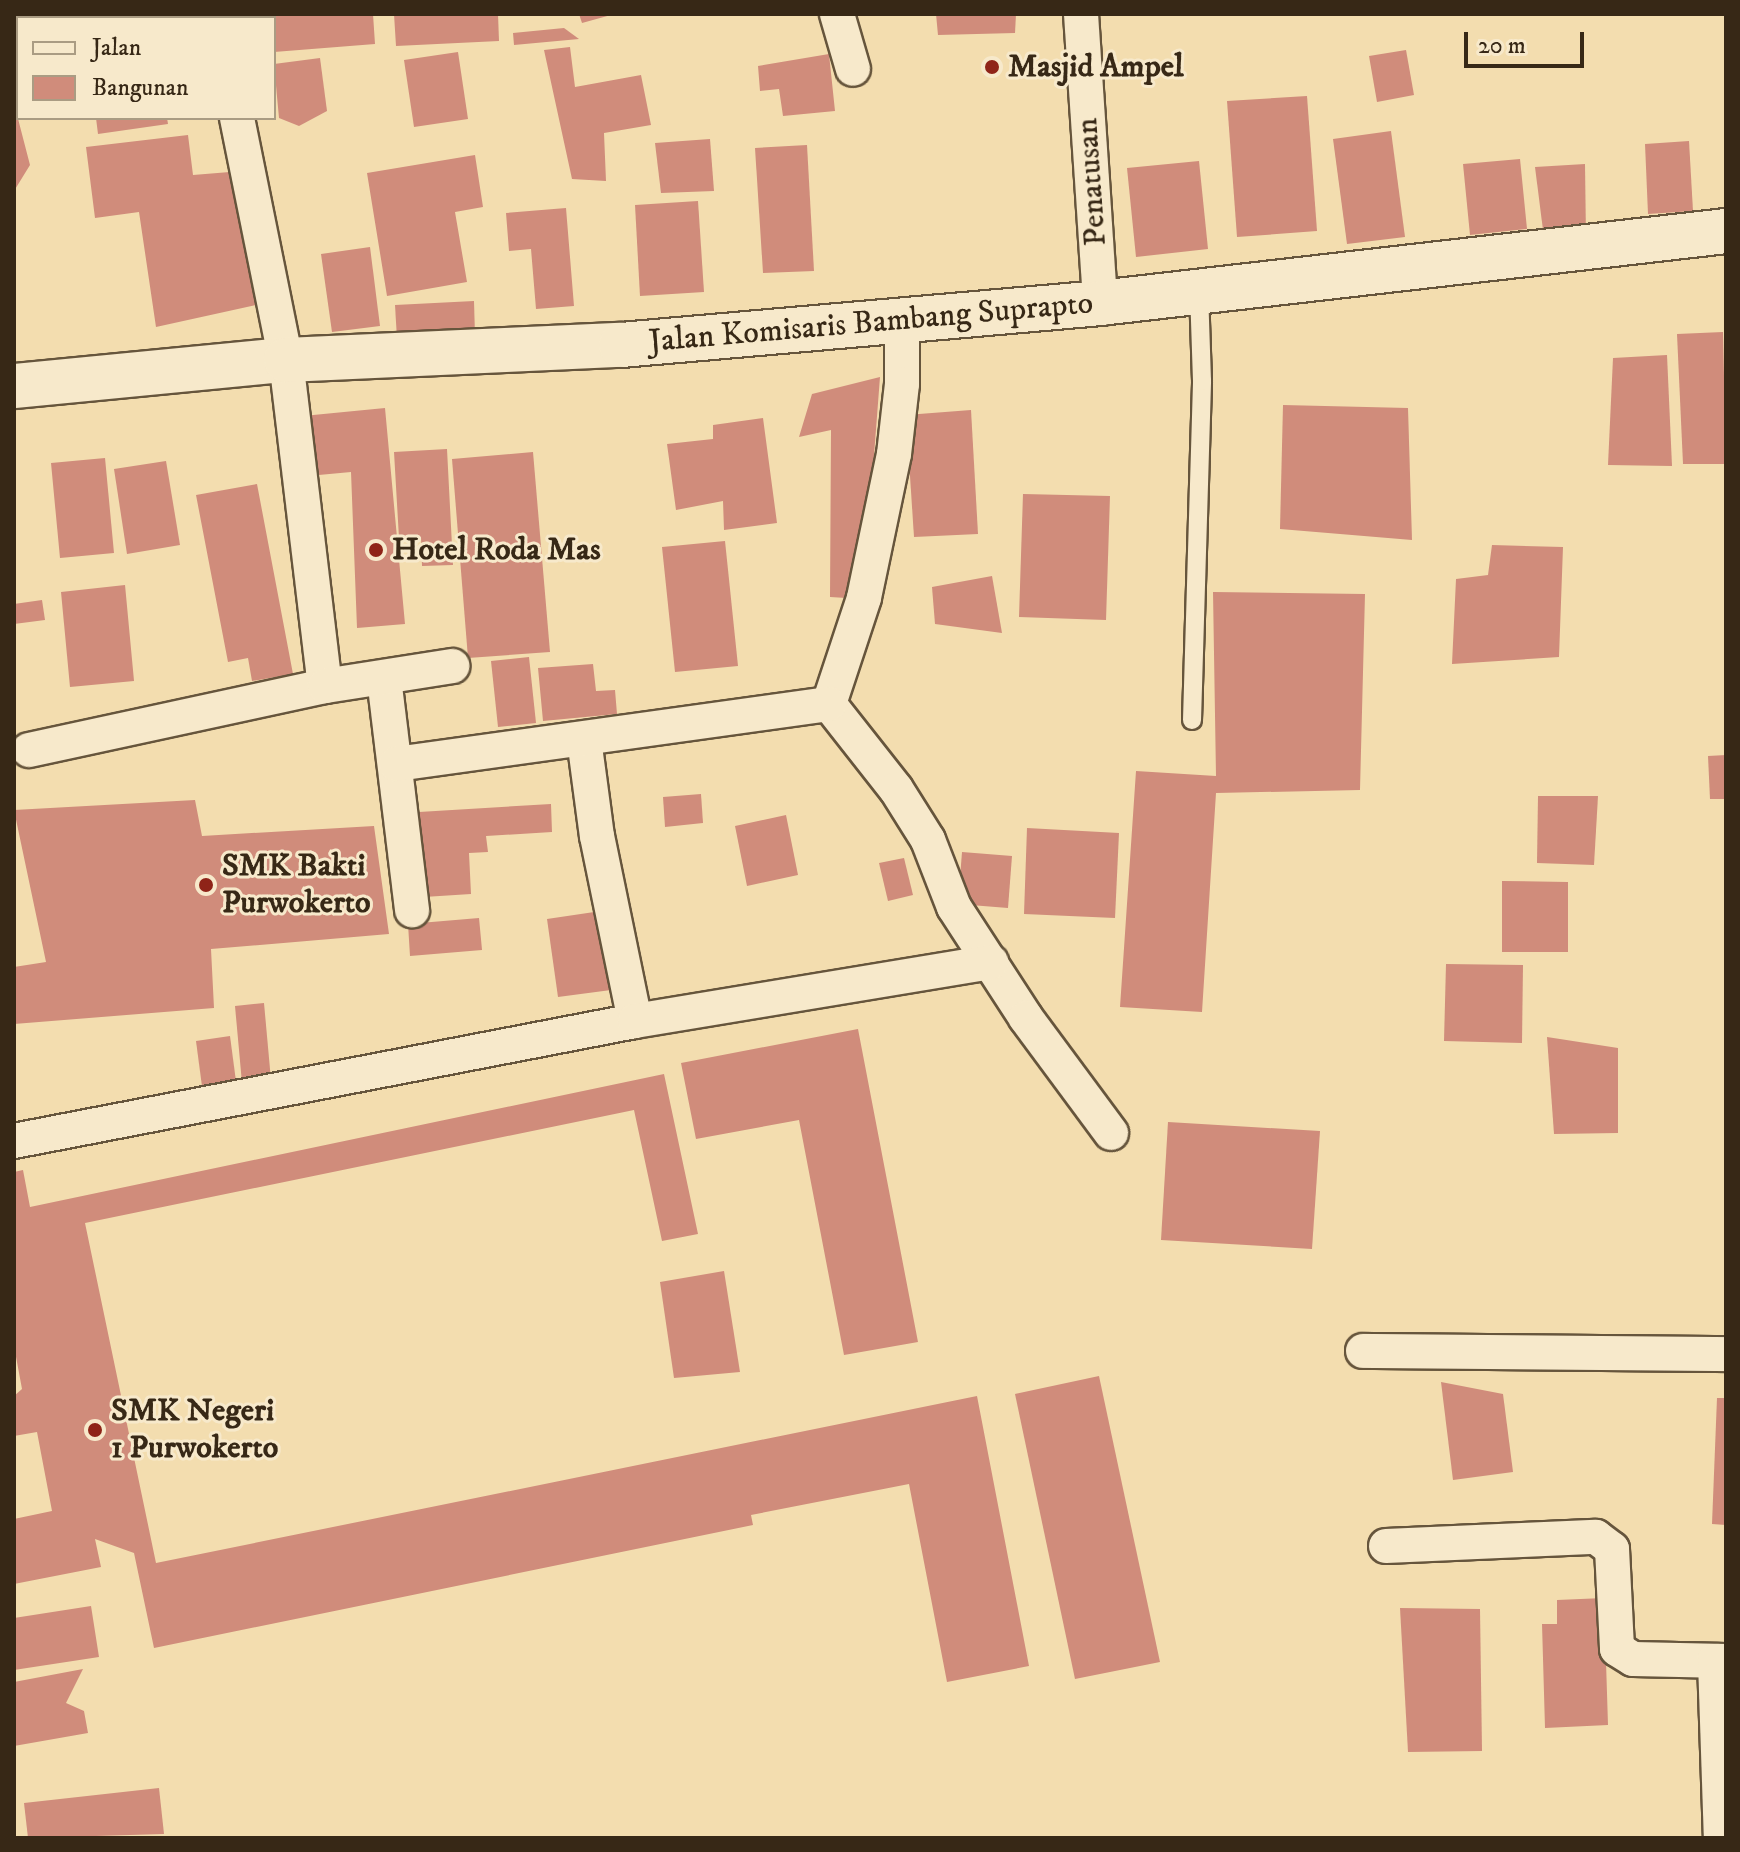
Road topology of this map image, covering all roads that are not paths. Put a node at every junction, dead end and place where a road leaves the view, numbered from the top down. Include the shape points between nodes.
1 (837, 14) edge
2 (1081, 14) edge
3 (853, 69) dead end
4 (237, 120) edge
5 (1726, 231) edge
6 (1199, 290) junction
7 (1100, 303) junction
8 (902, 319) junction
9 (286, 360) junction
10 (14, 386) edge
11 (452, 666) dead end
12 (384, 678) junction
13 (325, 686) junction
14 (829, 704) junction
15 (1192, 720) dead end
16 (584, 739) junction
17 (29, 750) dead end
18 (396, 764) junction
19 (412, 910) dead end
20 (991, 962) junction
21 (635, 1021) junction
22 (1111, 1133) dead end
23 (14, 1141) edge
24 (1363, 1351) dead end
25 (1726, 1354) edge
26 (1386, 1546) dead end
27 (1720, 1661) edge
28 (1721, 1838) edge

1 - 3 street
2 - 7 street, Penatusan
4 - 9 street
5 - 6 main road, Jalan Komisaris Bambang Suprapto
6 - 7 main road, Jalan Komisaris Bambang Suprapto
6 - 15 lane via 1202,381
7 - 8 main road, Jalan Komisaris Bambang Suprapto
8 - 9 main road, Jalan Komisaris Bambang Suprapto via 621,345
8 - 14 street via 902,384 888,483 864,598
9 - 10 main road, Jalan Komisaris Bambang Suprapto
9 - 13 street
11 - 12 street
12 - 13 street
12 - 18 street
13 - 17 street
14 - 16 street
14 - 20 street via 928,840 954,907
16 - 18 street
16 - 21 street via 597,836
18 - 19 street
20 - 21 street
20 - 22 street
21 - 23 street
24 - 25 street
26 - 27 street via 1596,1537 1612,1549 1617,1649 1633,1659
27 - 28 street

